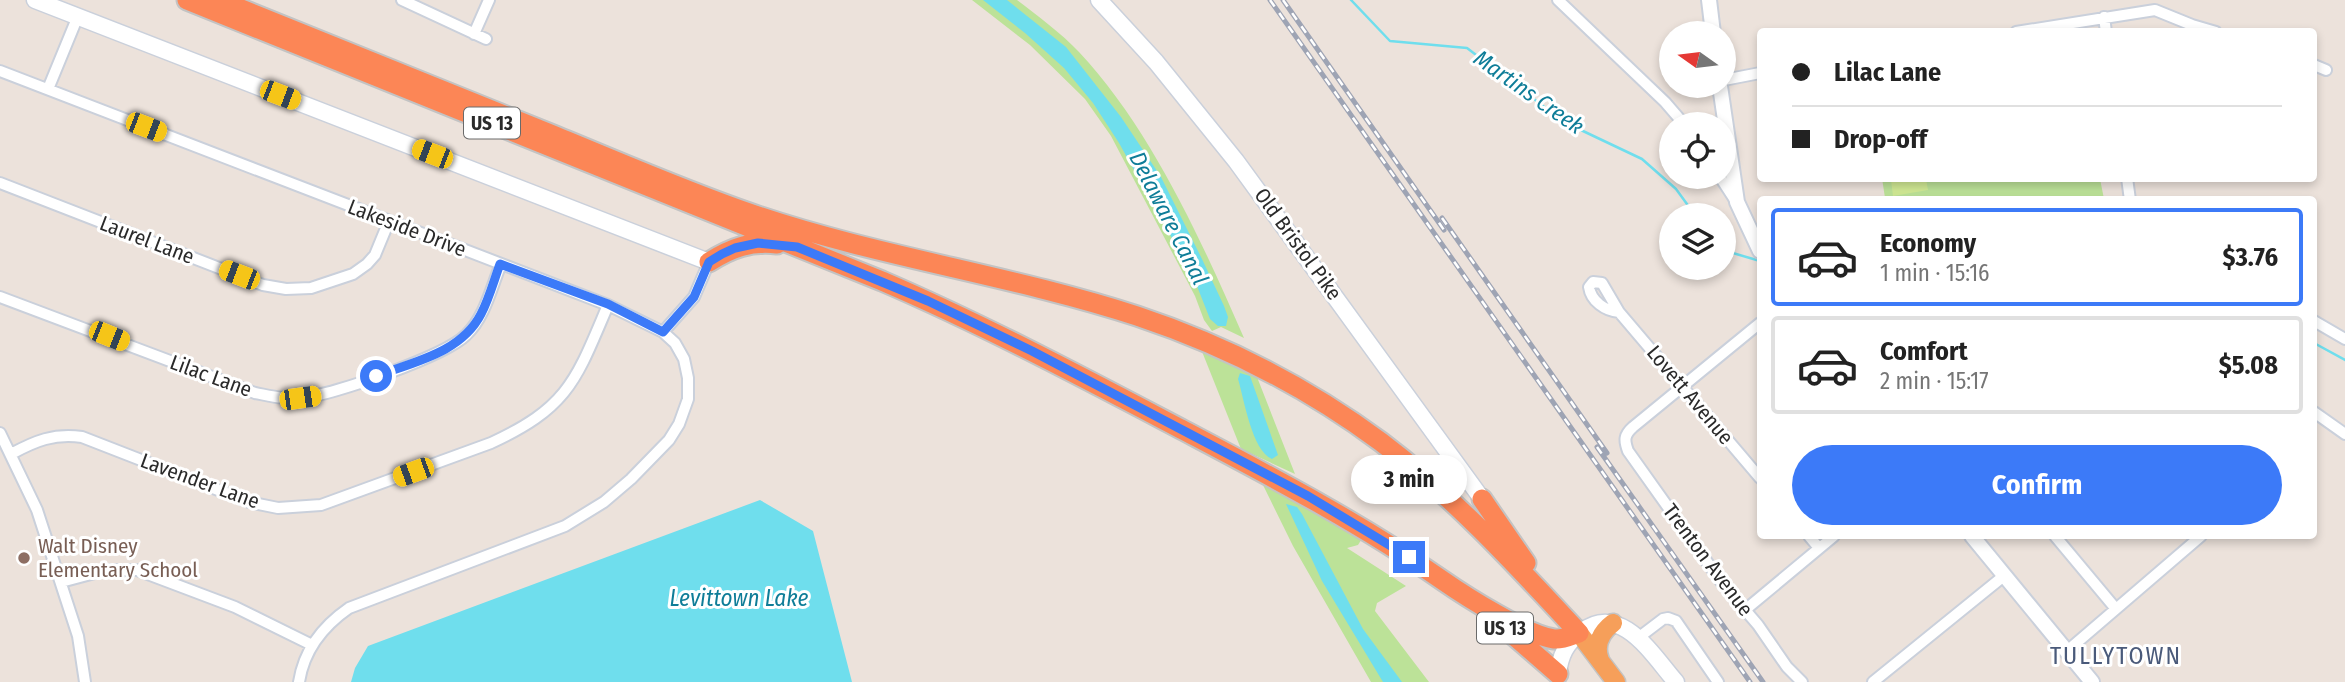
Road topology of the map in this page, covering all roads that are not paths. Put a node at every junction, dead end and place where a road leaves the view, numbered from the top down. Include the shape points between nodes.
1 (36, 0) edge
2 (187, 0) edge
3 (219, 0) edge
4 (402, 0) edge
5 (489, 0) edge
6 (1099, 0) edge
7 (1558, 0) edge
8 (1709, 0) edge
9 (78, 16) junction
10 (2104, 17) junction
11 (1712, 21) edge
12 (2039, 28) edge
13 (2105, 28) edge
14 (2202, 28) edge
15 (474, 34) junction
16 (486, 39) dead end
17 (2317, 66) edge
18 (2326, 70) dead end
19 (0, 71) edge
20 (1757, 74) edge
21 (1736, 78) edge
22 (48, 89) junction
23 (1722, 98) edge
24 (1674, 112) edge
25 (0, 183) edge
26 (1728, 189) edge
27 (1737, 202) junction
28 (389, 221) junction
29 (1757, 245) edge
30 (797, 247) junction
31 (709, 262) junction
32 (500, 264) junction
33 (0, 297) edge
34 (608, 304) junction
35 (1619, 312) dead end
36 (2317, 323) edge
37 (1757, 325) edge
38 (663, 332) junction
39 (2345, 339) edge
40 (1682, 386) junction
41 (2317, 414) edge
42 (0, 433) edge
43 (2345, 434) edge
44 (11, 454) junction
45 (1757, 474) edge
46 (1482, 499) joint
47 (1812, 539) edge
48 (1830, 539) edge
49 (1975, 539) edge
50 (2058, 539) edge
51 (2198, 539) edge
52 (1819, 548) junction
53 (2005, 575) junction
54 (61, 582) junction
55 (1449, 585) junction
56 (2116, 609) junction
57 (1745, 610) junction
58 (1562, 615) junction
59 (1613, 623) junction
60 (1579, 633) junction
61 (1638, 638) junction
62 (312, 645) junction
63 (2067, 651) junction
64 (1602, 663) junction
65 (1563, 678) edge
66 (85, 682) edge
67 (299, 682) edge
68 (1616, 682) edge
69 (1676, 682) edge
70 (1718, 682) edge
71 (1802, 682) edge
72 (1873, 682) edge
73 (2092, 682) edge

1 - 9 main road
2 - 30 highway, US 13
3 - 58 highway, US 13 via 752,214 1109,307 1223,349 1302,390 1383,444 1476,525
4 - 15 street
5 - 15 street
6 - 46 main road, Old Bristol Pike via 1222,141
7 - 24 street
8 - 11 street
9 - 22 street
9 - 31 main road
10 - 12 street
10 - 13 street
10 - 14 street via 2155,10
15 - 16 street
17 - 18 street
19 - 22 street, Lakeside Drive
20 - 21 street
22 - 28 street, Lakeside Drive
23 - 27 street
25 - 28 street, Laurel Lane via 263,285 286,289 311,288 360,270 375,255
26 - 27 street
27 - 29 street
28 - 32 street, Lakeside Drive
30 - 31 highway via 750,244
30 - 55 highway, US 13 via 1032,351 1335,511
31 - 38 street via 694,297
32 - 33 street, Lilac Lane via 482,313 459,341 332,392 300,398 255,393
32 - 34 street, Lakeside Drive
34 - 38 street, Lakeside Drive
34 - 44 street, Lavender Lane via 575,379 534,421 491,443 321,505 285,508 249,502 75,436 49,436
35 - 40 street, Lovett Avenue
36 - 39 street
37 - 40 street
38 - 62 street, Lakeside Drive via 684,359 688,399 669,440 631,479 565,526 349,608
40 - 45 street, Lovett Avenue
40 - 57 street, Trenton Avenue via 1627,433 1625,441
41 - 43 street
42 - 44 street
44 - 54 street via 37,510
46 - 58 highway
47 - 52 street
48 - 52 street
49 - 53 street
50 - 56 street
51 - 56 street
52 - 57 street
53 - 63 street
53 - 72 street
54 - 62 street via 106,570 138,570 235,607
54 - 66 street via 78,636
55 - 60 highway via 1538,635 1558,639
55 - 65 highway, US 13
56 - 63 street
57 - 71 street, Trenton Avenue
58 - 60 highway, US 13
59 - 60 main road via 1598,623
59 - 61 main road
59 - 64 highway via 1599,641
60 - 64 highway, US 13
60 - 65 main road via 1563,652
61 - 69 main road
61 - 70 street via 1663,620 1676,621
62 - 67 street, Lakeside Drive
63 - 73 street
64 - 68 highway, US 13

